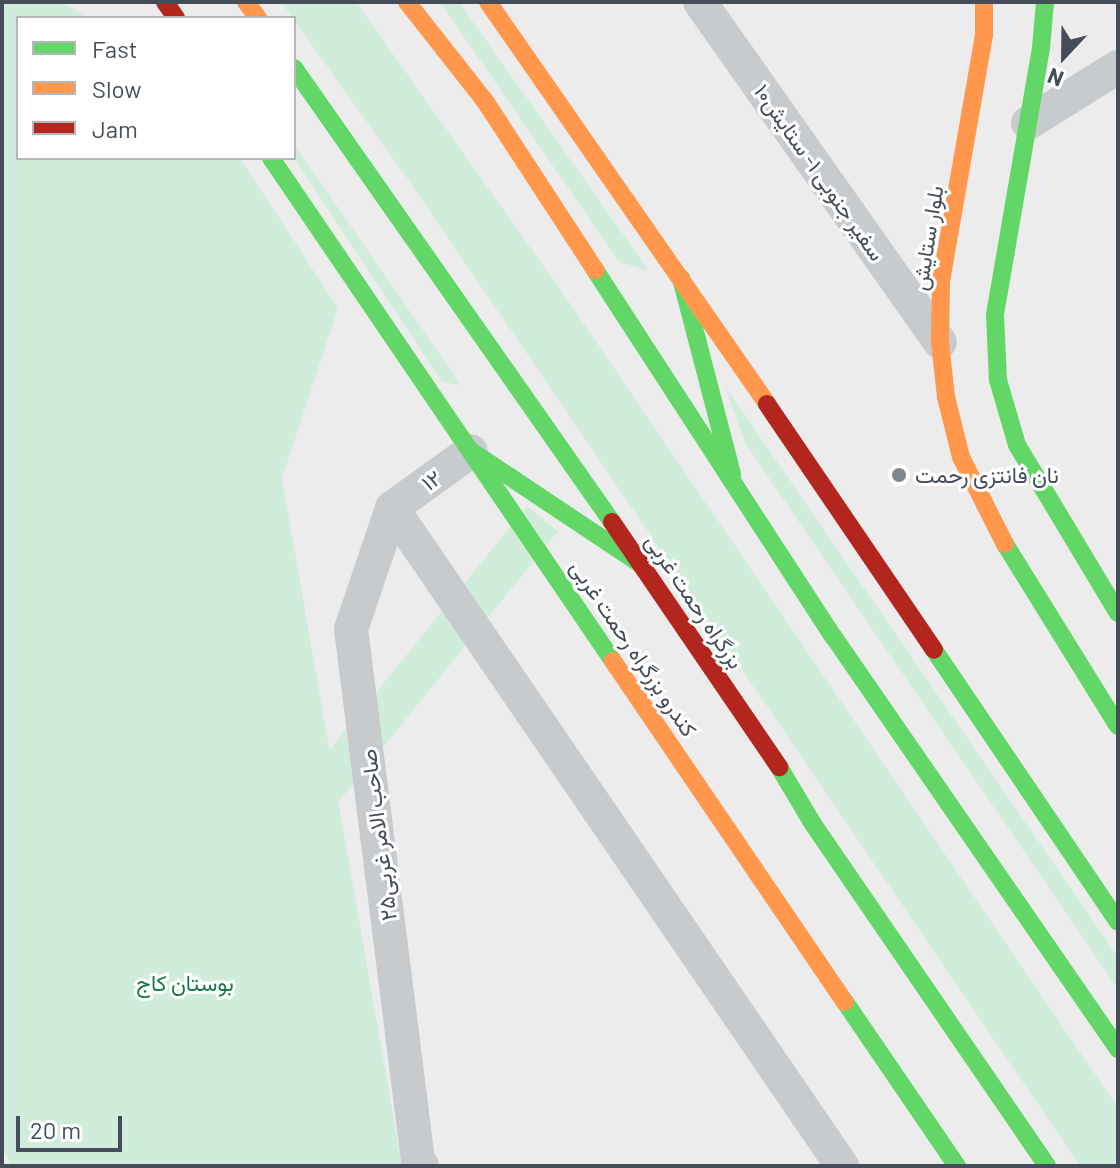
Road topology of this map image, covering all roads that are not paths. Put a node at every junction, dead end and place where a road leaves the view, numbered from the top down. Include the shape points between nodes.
1 (407, 2) edge
2 (488, 2) edge
3 (700, 2) edge
4 (984, 2) edge
5 (1045, 2) edge
6 (1118, 67) edge
7 (296, 71) edge
8 (1028, 123) junction
9 (272, 160) edge
10 (681, 278) junction
11 (940, 342) junction
12 (471, 451) junction
13 (734, 484) junction
14 (392, 508) junction
15 (642, 566) junction
16 (1113, 592) edge
17 (1118, 726) edge
18 (1118, 922) edge
19 (1118, 1049) edge
20 (422, 1166) edge
21 (842, 1166) edge
22 (957, 1166) edge
23 (1047, 1166) edge

1 - 13 main road via 485,101
2 - 10 main road
3 - 11 street, سفیر جنوبی ۱- ستایش۱۰
4 - 11 main road, بلوار ستایش via 984,35 941,282
5 - 8 main road
6 - 8 street
7 - 15 main road, بزرگراه رحمت غربی
8 - 16 main road via 995,315 998,380 1017,445
9 - 12 main road, کندرو بزرگراه رحمت غربی
10 - 13 main road
10 - 18 main road
11 - 17 main road, بلوار ستایش via 961,457 1002,539
12 - 14 street, ۱۲
12 - 15 main road
12 - 22 main road, کندرو بزرگراه رحمت غربی
13 - 19 main road
14 - 20 street, صاحب الامر غربی۲۵ via 351,629
14 - 21 street
15 - 23 main road, بزرگراه رحمت غربی

